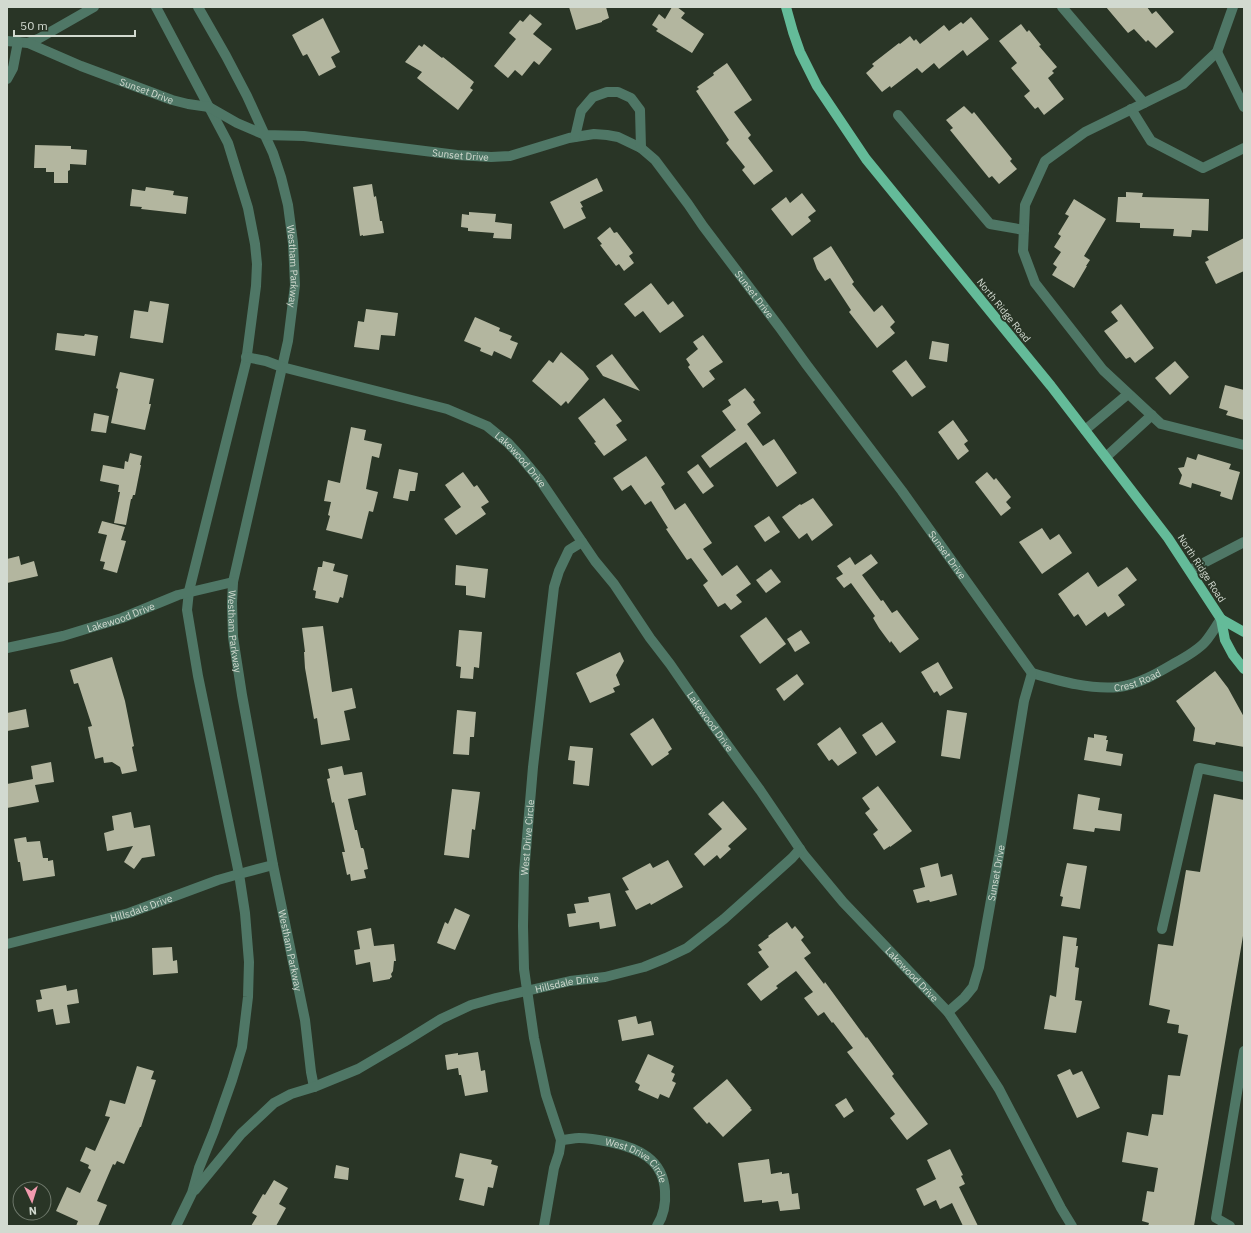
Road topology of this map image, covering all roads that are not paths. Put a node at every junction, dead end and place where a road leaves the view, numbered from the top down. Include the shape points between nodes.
1 (94, 7) edge
2 (156, 7) edge
3 (198, 7) edge
4 (786, 7) edge
5 (1062, 7) edge
6 (1233, 7) edge
7 (7, 41) edge
8 (23, 43) junction
9 (1217, 52) junction
10 (7, 79) edge
11 (1144, 103) junction
12 (209, 107) junction
13 (1244, 107) edge
14 (1131, 109) junction
15 (898, 115) dead end
16 (265, 135) junction
17 (575, 137) junction
18 (641, 148) junction
19 (1244, 148) edge
20 (1024, 230) junction
21 (246, 357) junction
22 (282, 367) junction
23 (1128, 394) junction
24 (1152, 415) junction
25 (1085, 430) junction
26 (1244, 444) edge
27 (1106, 458) junction
28 (582, 542) junction
29 (1244, 542) edge
30 (1190, 570) junction
31 (233, 582) junction
32 (189, 592) junction
33 (1221, 619) junction
34 (1244, 632) edge
35 (7, 648) edge
36 (1244, 670) edge
37 (1032, 673) junction
38 (1244, 777) edge
39 (800, 849) junction
40 (273, 865) junction
41 (239, 874) junction
42 (1162, 929) dead end
43 (7, 944) edge
44 (527, 991) junction
45 (948, 1012) junction
46 (1244, 1051) edge
47 (314, 1087) junction
48 (561, 1140) junction
49 (192, 1193) junction
50 (1215, 1222) edge
51 (176, 1226) edge
52 (544, 1226) edge
53 (657, 1226) edge
54 (1072, 1226) edge
55 (1230, 1226) edge

1 - 8 street via 38,39
2 - 12 street
3 - 16 street, Westham Parkway via 247,96
4 - 25 main road, North Ridge Road via 800,52 816,86 862,153
5 - 11 street
6 - 9 street
7 - 8 street
8 - 10 street
8 - 12 street, Sunset Drive via 172,100
9 - 11 street via 1183,84
9 - 13 street
11 - 14 street
12 - 16 street, Sunset Drive
12 - 21 street via 228,143 248,208 255,244 256,286
14 - 19 street via 1151,141 1203,168
14 - 20 street via 1085,132 1045,161 1025,205
15 - 20 street via 990,224
16 - 17 street, Sunset Drive via 304,136 491,157 510,156
16 - 22 street, Westham Parkway via 281,177 293,244 295,285
17 - 18 street, Sunset Drive via 607,134
17 - 18 street via 581,111 593,97 606,92 618,92 631,98 640,110
18 - 37 street, Sunset Drive via 655,160 902,491
20 - 23 street via 1023,251 1035,283 1103,370
21 - 22 street, Lakewood Drive
21 - 32 street
22 - 28 street, Lakewood Drive via 447,408 487,426 508,443 540,480
22 - 31 street, Westham Parkway
23 - 24 street
23 - 25 street
24 - 26 street via 1161,424
24 - 27 street
25 - 27 main road, North Ridge Road
27 - 30 main road, North Ridge Road
28 - 39 street, Lakewood Drive
28 - 44 street, West Drive Circle via 569,550 554,587 533,767 524,873 522,926
29 - 30 street
30 - 33 main road, North Ridge Road
31 - 32 street, Lakewood Drive
31 - 40 street, Westham Parkway via 233,637
32 - 35 street, Lakewood Drive via 115,620 63,636
32 - 41 street via 187,610 198,676
33 - 34 main road, North Ridge Road
33 - 36 main road, North Ridge Road via 1225,640
33 - 37 street, Crest Road via 1196,650 1158,674 1138,682 1120,687 1077,685
37 - 45 street, Sunset Drive via 1024,701 979,967 973,987
38 - 42 street via 1199,768
39 - 44 street, Hillsdale Drive via 724,919 687,948 644,967
39 - 45 street, Lakewood Drive via 843,902
40 - 41 street, Hillsdale Drive
40 - 47 street, Westham Parkway via 305,1020
41 - 43 street, Hillsdale Drive via 129,913
41 - 49 street via 249,962 242,1047
44 - 47 street, Hillsdale Drive via 471,1005 441,1019 358,1069
44 - 48 street, West Drive Circle via 544,1088
45 - 54 street, Lakewood Drive via 999,1090
46 - 50 street
47 - 49 street via 291,1094 274,1103 241,1134
48 - 52 street
48 - 53 street, West Drive Circle via 601,1140 641,1151 650,1158 660,1171 665,1186 664,1214
49 - 51 street
50 - 55 street

